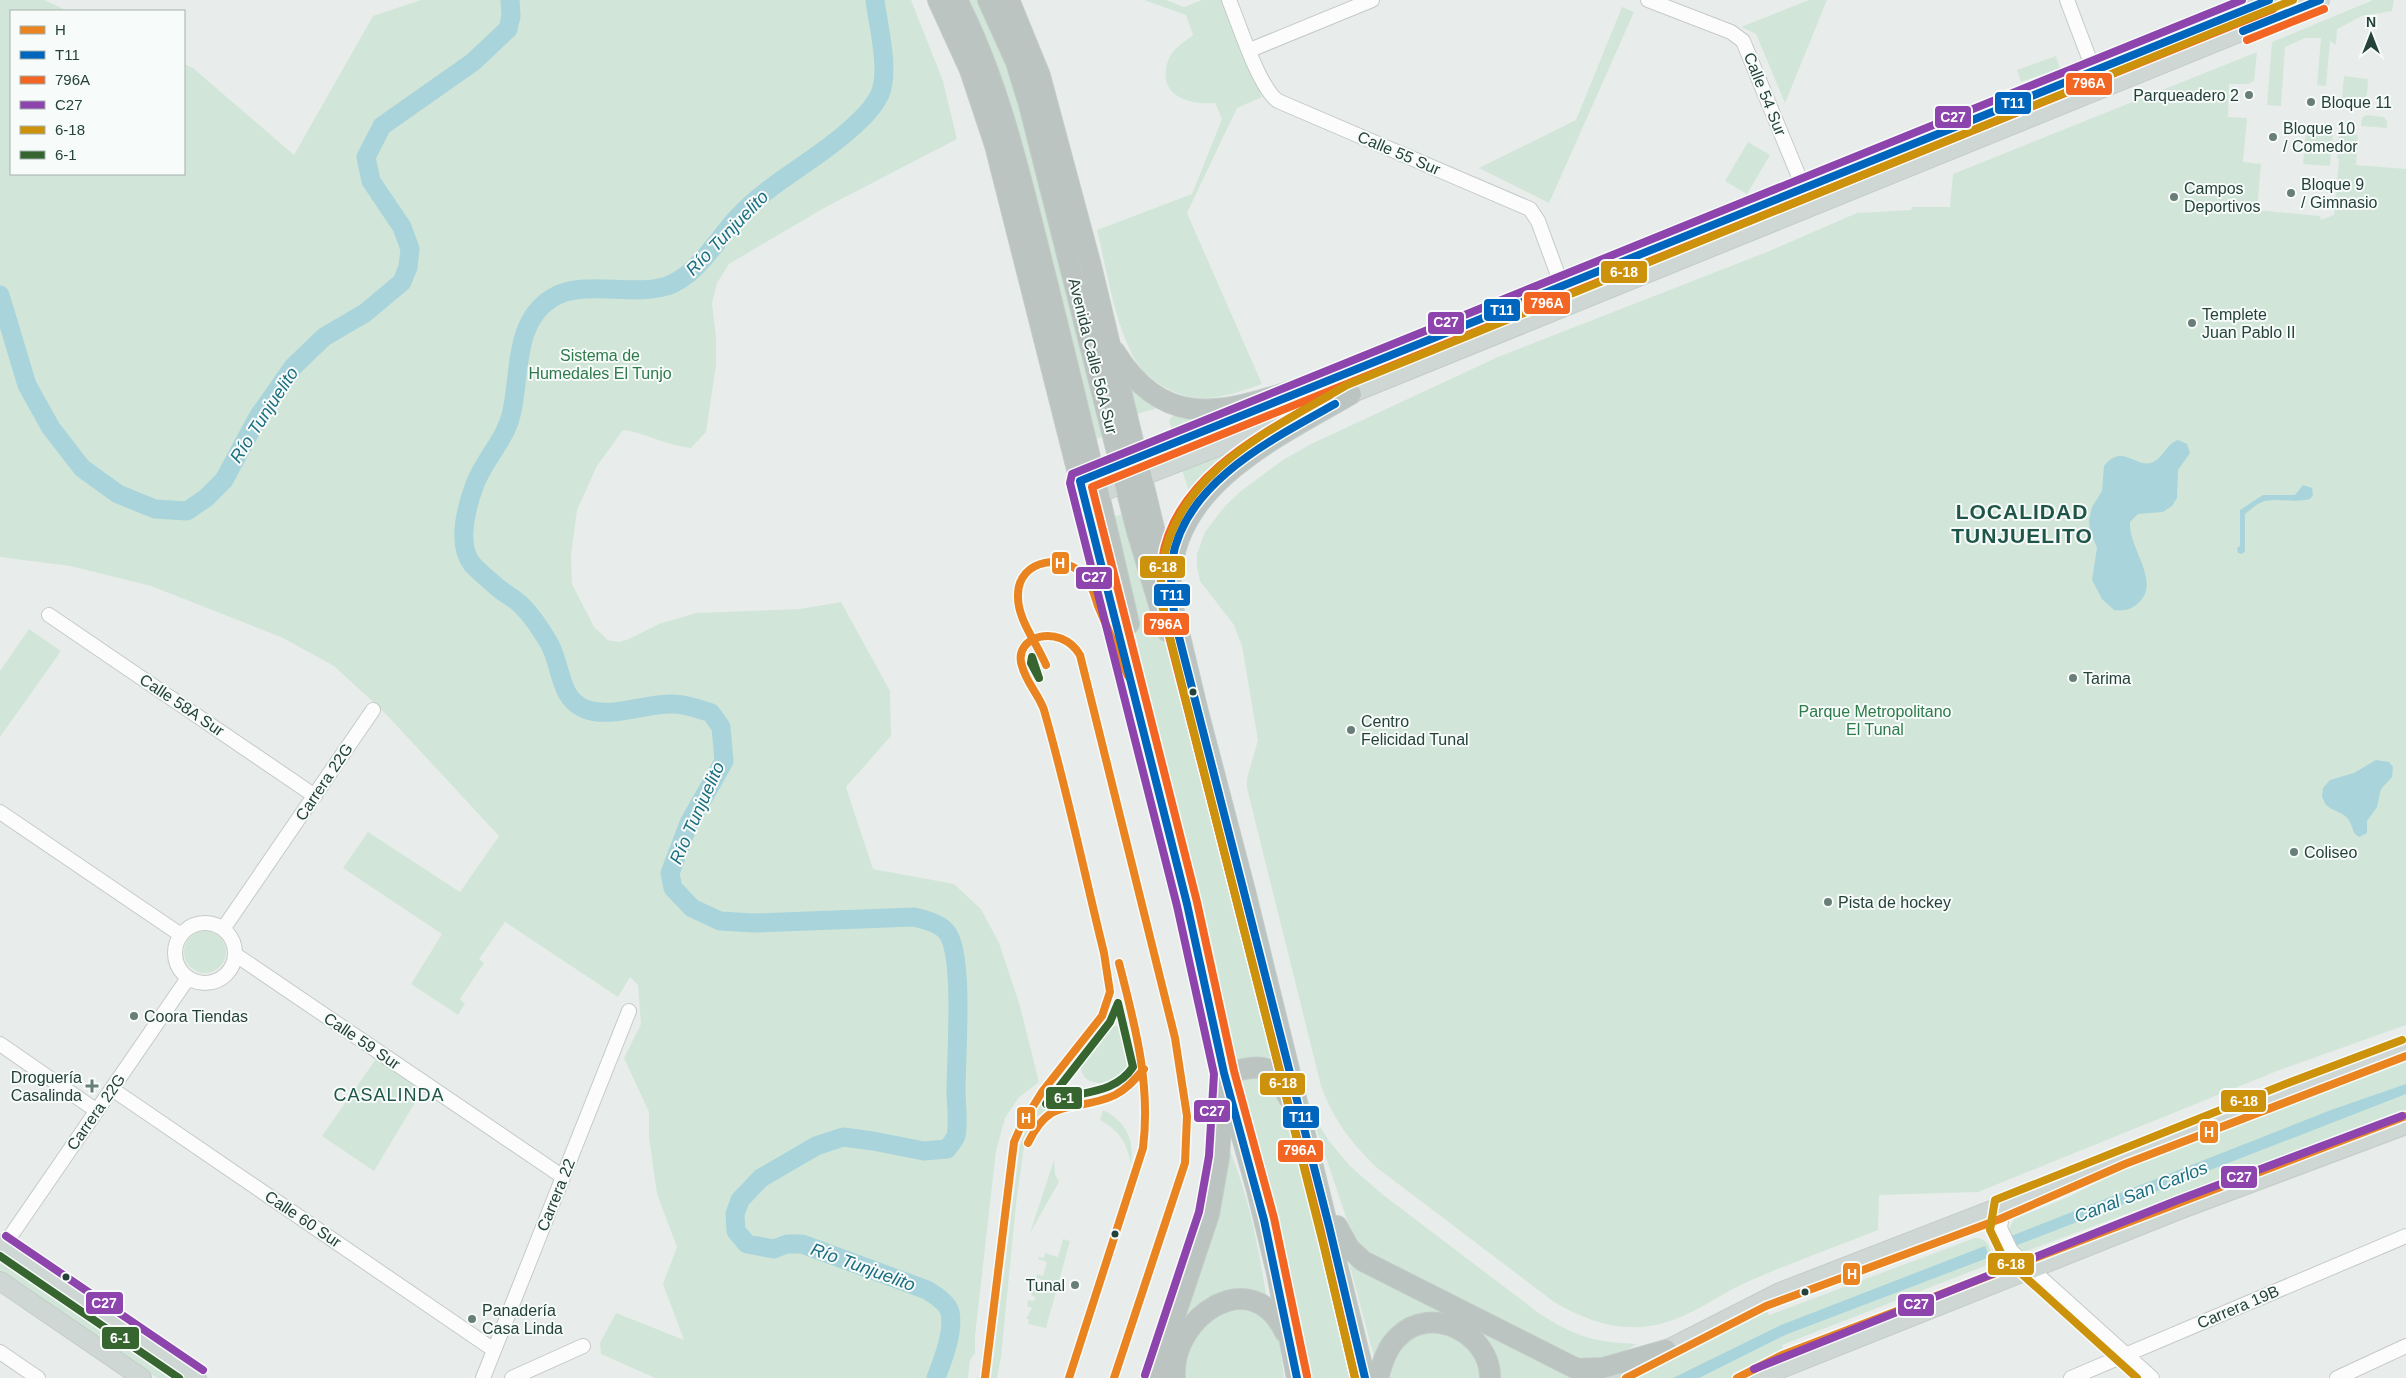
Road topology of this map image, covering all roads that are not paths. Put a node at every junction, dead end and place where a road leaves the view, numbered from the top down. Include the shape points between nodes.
1 (938, 0) edge
2 (957, 0) edge
3 (988, 0) edge
4 (1009, 0) edge
5 (1229, 0) edge
6 (1372, 0) edge
7 (1648, 0) edge
8 (2067, 0) edge
9 (2269, 0) edge
10 (2320, 0) edge
11 (1010, 48) junction
12 (1250, 50) junction
13 (2094, 71) junction
14 (1804, 189) junction
15 (1008, 196) junction
16 (1035, 237) junction
17 (1563, 287) junction
18 (1569, 305) junction
19 (1106, 332) junction
20 (1369, 366) junction
21 (1351, 394) junction
22 (1131, 472) junction
23 (1089, 488) junction
24 (1171, 600) junction
25 (49, 615) dead end
26 (373, 710) dead end
27 (1198, 712) junction
28 (314, 796) junction
29 (0, 812) edge
30 (223, 929) junction
31 (181, 935) junction
32 (236, 955) junction
33 (188, 978) junction
34 (629, 1011) dead end
35 (0, 1044) edge
36 (2406, 1049) edge
37 (1224, 1073) junction
38 (112, 1089) junction
39 (96, 1111) junction
40 (2406, 1125) edge
41 (1307, 1138) junction
42 (563, 1177) junction
43 (1321, 1194) junction
44 (2003, 1206) junction
45 (2406, 1236) edge
46 (2, 1246) edge
47 (2031, 1269) junction
48 (0, 1281) edge
49 (583, 1346) dead end
50 (2406, 1346) edge
51 (1292, 1348) junction
52 (494, 1350) junction
53 (1666, 1350) junction
54 (0, 1352) edge
55 (2125, 1354) junction
56 (38, 1378) edge
57 (142, 1378) edge
58 (197, 1378) edge
59 (483, 1378) edge
60 (512, 1378) edge
61 (1154, 1378) edge
62 (1175, 1378) edge
63 (1297, 1378) edge
64 (1365, 1378) edge
65 (1378, 1378) edge
66 (1490, 1378) edge
67 (1611, 1378) edge
68 (1758, 1378) edge
69 (2071, 1378) edge
70 (2152, 1378) edge
71 (2337, 1378) edge

1 - 15 highway via 980,96
2 - 16 highway, Avenida Calle 56A Sur via 994,86
3 - 11 highway, Avenida Calle 56A Sur
4 - 11 highway
4 - 19 highway, Avenida Calle 56A Sur via 1040,76
5 - 12 street, Calle 55 Sur
6 - 12 street
7 - 14 street, Calle 54 Sur via 1731,32 1743,40
8 - 13 street
9 - 13 main road
10 - 18 main road
11 - 22 highway, Avenida Calle 56A Sur via 1042,150
12 - 17 street, Calle 55 Sur via 1266,89 1278,101 1530,209 1538,221
13 - 14 main road
14 - 17 main road
15 - 16 highway
15 - 23 highway
16 - 23 highway, Avenida Calle 56A Sur
17 - 18 street, Calle 55 Sur
17 - 20 main road
18 - 21 main road
19 - 20 highway via 1115,352 1137,381 1157,396 1194,409 1230,409 1248,405
19 - 22 highway, Avenida Calle 56A Sur
20 - 22 main road
21 - 22 main road
21 - 24 highway via 1260,448 1209,490 1191,513 1177,542
22 - 23 main road
22 - 24 highway
22 - 27 highway, Avenida Calle 56A Sur via 1158,604
23 - 37 highway via 1128,676 1187,904
24 - 27 highway
25 - 28 street, Calle 58A Sur
26 - 28 street, Carrera 22G
27 - 41 highway
28 - 30 street, Carrera 22G
29 - 31 street
30 - 31 street via 210,923 200,923
30 - 32 street via 231,938
31 - 33 street via 175,956
32 - 33 street via 229,972 214,982
32 - 42 street, Calle 59 Sur
33 - 38 street, Carrera 22G
34 - 42 street, Carrera 22
35 - 39 street
36 - 44 main road
37 - 41 highway via 1256,1067 1273,1072 1282,1083
37 - 51 highway via 1264,1220
37 - 61 highway via 1222,1130 1213,1196
38 - 39 street, Carrera 22G
38 - 52 street, Calle 60 Sur
39 - 46 street, Carrera 22G
40 - 47 main road
41 - 43 highway
42 - 52 street, Carrera 22
43 - 53 highway via 1345,1243 1363,1261 1570,1366 1583,1370 1603,1368
43 - 64 highway
44 - 47 street via 1999,1221 2004,1241
44 - 53 main road via 1772,1295
45 - 55 street, Carrera 19B
46 - 58 main road
47 - 55 street
47 - 68 main road
48 - 57 main road
49 - 60 street
50 - 71 street
51 - 62 highway via 1273,1313 1263,1304 1229,1299 1206,1311 1194,1324 1177,1358
51 - 63 highway
52 - 59 street, Carrera 22
53 - 67 main road
54 - 56 street
55 - 69 street, Carrera 19B
55 - 70 street
65 - 66 highway via 1388,1350 1398,1337 1418,1324 1432,1323 1461,1330 1476,1341 1488,1360

